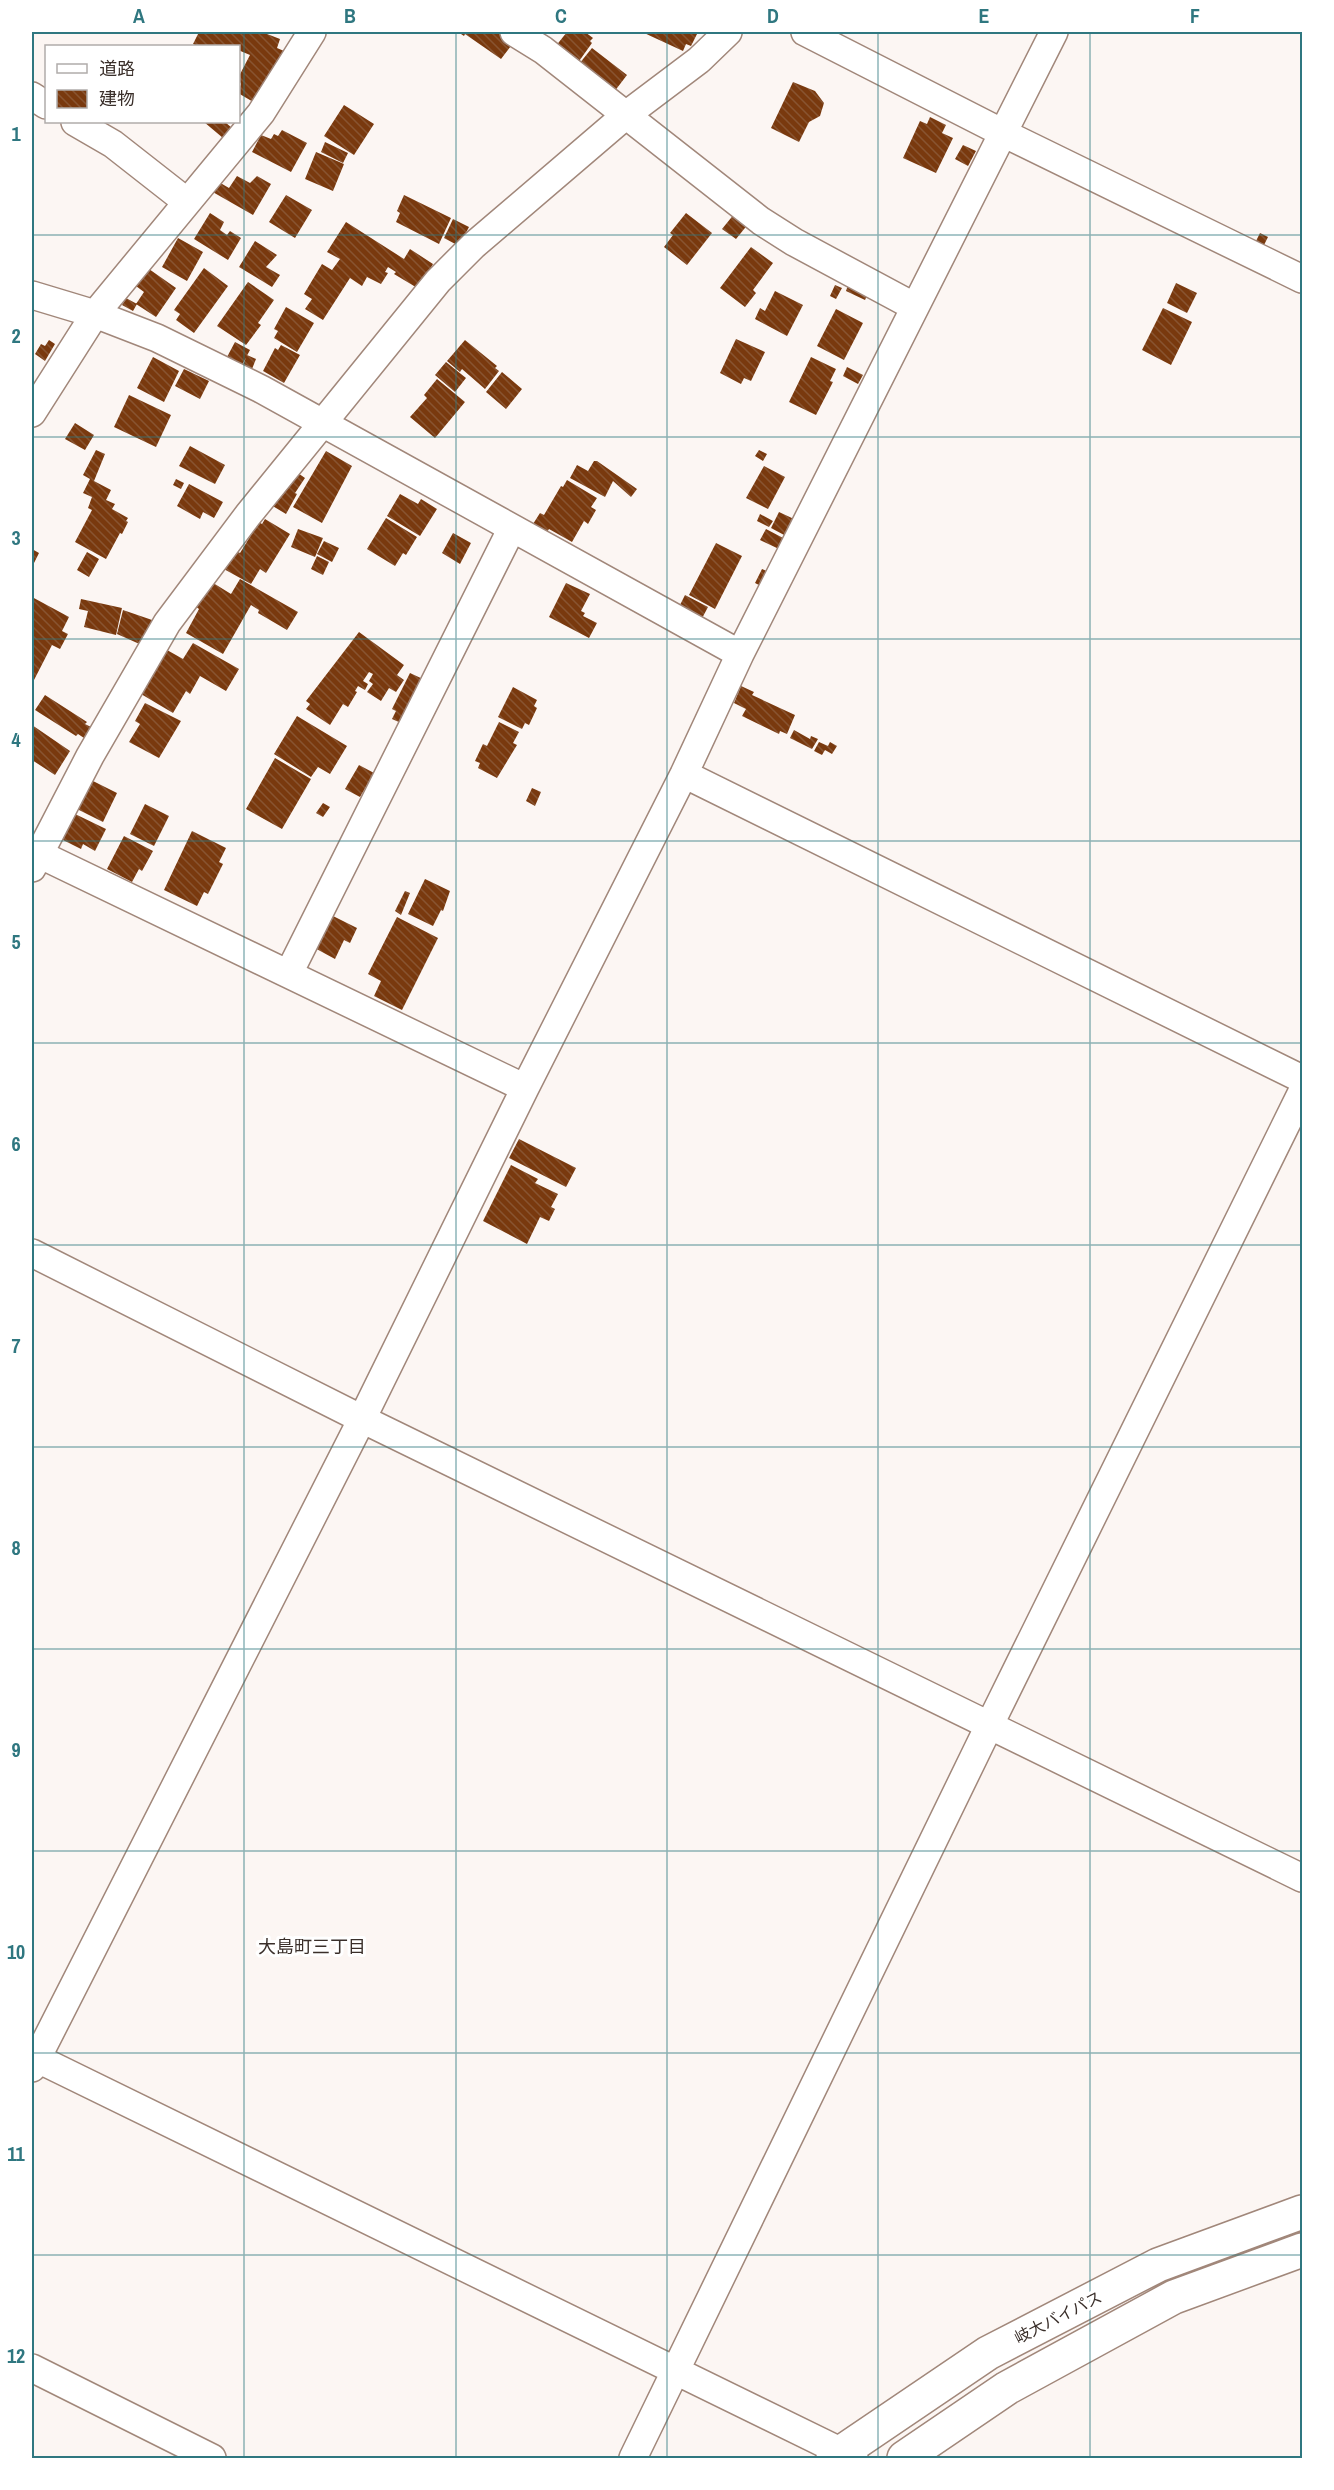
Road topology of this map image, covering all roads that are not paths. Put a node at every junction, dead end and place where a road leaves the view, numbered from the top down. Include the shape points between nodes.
1 (312, 32) edge
2 (514, 32) edge
3 (728, 32) edge
4 (806, 32) edge
5 (1054, 32) edge
6 (626, 115) junction
7 (77, 123) edge
8 (1003, 133) junction
9 (187, 202) junction
10 (1302, 279) edge
11 (32, 296) edge
12 (915, 308) junction
13 (95, 314) junction
14 (32, 413) edge
15 (323, 423) junction
16 (512, 528) junction
17 (740, 654) junction
18 (684, 774) junction
19 (35, 861) edge
20 (289, 973) junction
21 (1302, 1079) edge
22 (525, 1088) junction
23 (1302, 1092) edge
24 (32, 1253) edge
25 (362, 1419) junction
26 (989, 1726) junction
27 (1302, 1878) edge
28 (33, 2061) edge
29 (1302, 2212) edge
30 (1302, 2250) edge
31 (32, 2368) edge
32 (675, 2372) junction
33 (842, 2456) edge
34 (212, 2458) edge
35 (633, 2458) edge
36 (904, 2458) edge

1 - 9 street via 261,113
2 - 6 street
3 - 6 street via 699,60
4 - 8 street
5 - 8 street
6 - 12 street via 770,226
6 - 15 street via 474,245 438,281
7 - 9 street via 113,144
8 - 10 street
8 - 12 street
9 - 13 street
11 - 13 street
12 - 17 street
13 - 14 street
13 - 15 street via 157,338
15 - 16 street
15 - 19 street via 166,622
16 - 17 street
16 - 20 street
17 - 18 street
18 - 21 street
18 - 22 street
19 - 20 street
20 - 22 street
22 - 25 street
23 - 26 street
24 - 25 street
25 - 26 street
25 - 28 street
26 - 27 street
26 - 32 street
28 - 32 street
29 - 33 highway, 岐大バイパス via 1158,2265 988,2353
30 - 36 highway via 1174,2297 1007,2388
31 - 34 street
32 - 33 street
32 - 35 street

